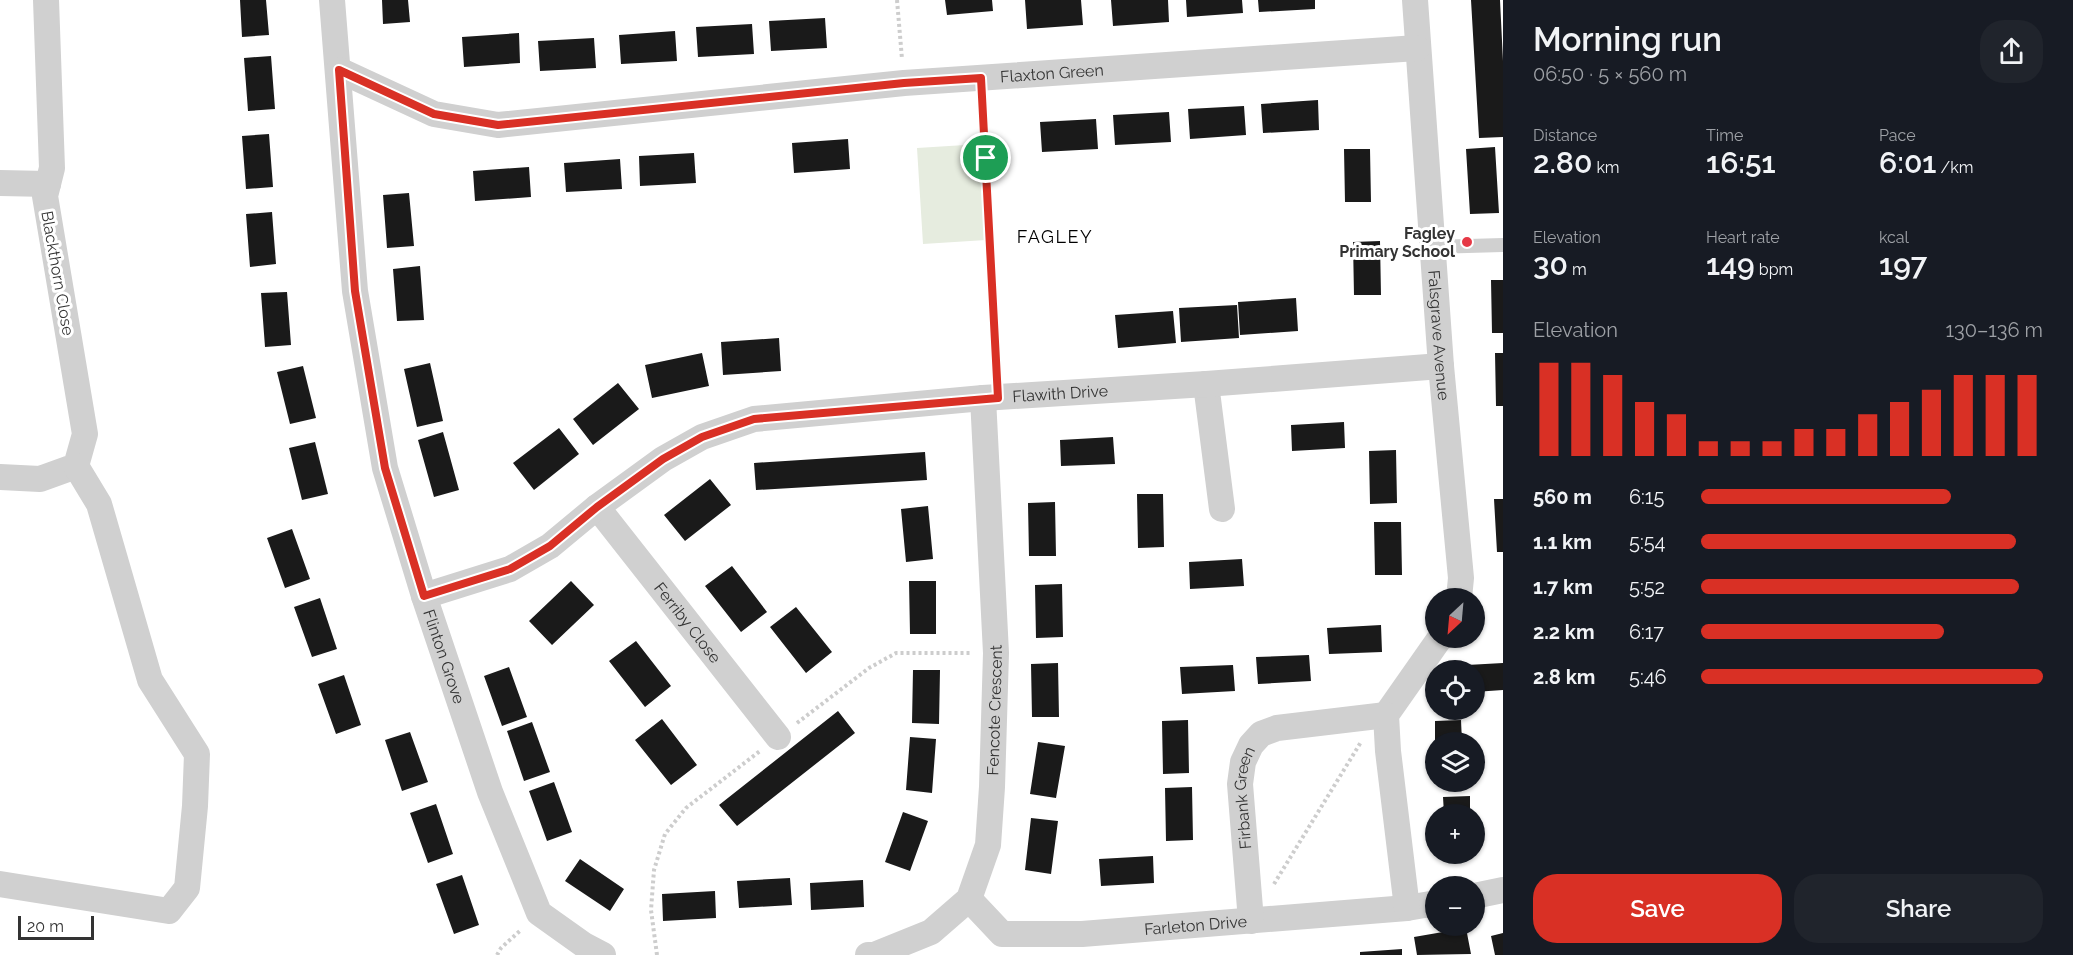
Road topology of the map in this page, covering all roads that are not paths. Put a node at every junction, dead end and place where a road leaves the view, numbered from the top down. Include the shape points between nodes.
1 (46, 0) edge
2 (332, 0) edge
3 (1415, 0) edge
4 (1417, 48) junction
5 (339, 70) junction
6 (0, 183) edge
7 (48, 184) junction
8 (1503, 245) edge
9 (1432, 248) junction
10 (1441, 366) junction
11 (1206, 384) junction
12 (990, 398) junction
13 (76, 466) junction
14 (0, 477) edge
15 (597, 507) junction
16 (1222, 509) dead end
17 (1460, 588) edge
18 (424, 596) junction
19 (1432, 648) edge
20 (1382, 715) junction
21 (778, 737) dead end
22 (0, 884) edge
23 (1503, 890) edge
24 (1485, 894) edge
25 (969, 900) junction
26 (1425, 905) edge
27 (1407, 908) junction
28 (1251, 921) junction
29 (603, 955) edge
30 (868, 955) edge

1 - 7 street, Blackthorn Close via 52,168
2 - 5 street, Flinton Grove
3 - 4 street, Falsgrave Avenue
4 - 5 street, Flaxton Green via 904,83 498,125 434,114
4 - 9 street, Falsgrave Avenue
5 - 18 street, Flinton Grove via 355,291 385,468
6 - 7 street
7 - 13 street, Blackthorn Close via 45,196 86,434
8 - 9 lane
9 - 10 street, Falsgrave Avenue
10 - 11 street, Flawith Drive
10 - 17 street, Falsgrave Avenue
11 - 12 street, Flawith Drive
11 - 16 street
12 - 15 street, Flawith Drive via 754,419 702,437 663,459
12 - 25 street, Fencote Crescent via 996,653 992,787 988,844
13 - 14 street via 40,479
13 - 22 street via 99,504 150,680 197,754 187,888 169,910
15 - 18 street, Flawith Drive via 550,546 510,569
15 - 21 street, Ferriby Close
18 - 29 street, Flinton Grove via 490,792 539,913
19 - 20 street
20 - 27 street
20 - 28 street, Firbank Green via 1277,728 1260,734 1251,745 1243,762 1240,784
23 - 24 street
25 - 28 street, Farleton Drive via 1002,934 1082,934
25 - 30 street via 931,932
26 - 27 street, Farleton Drive
27 - 28 street, Farleton Drive

